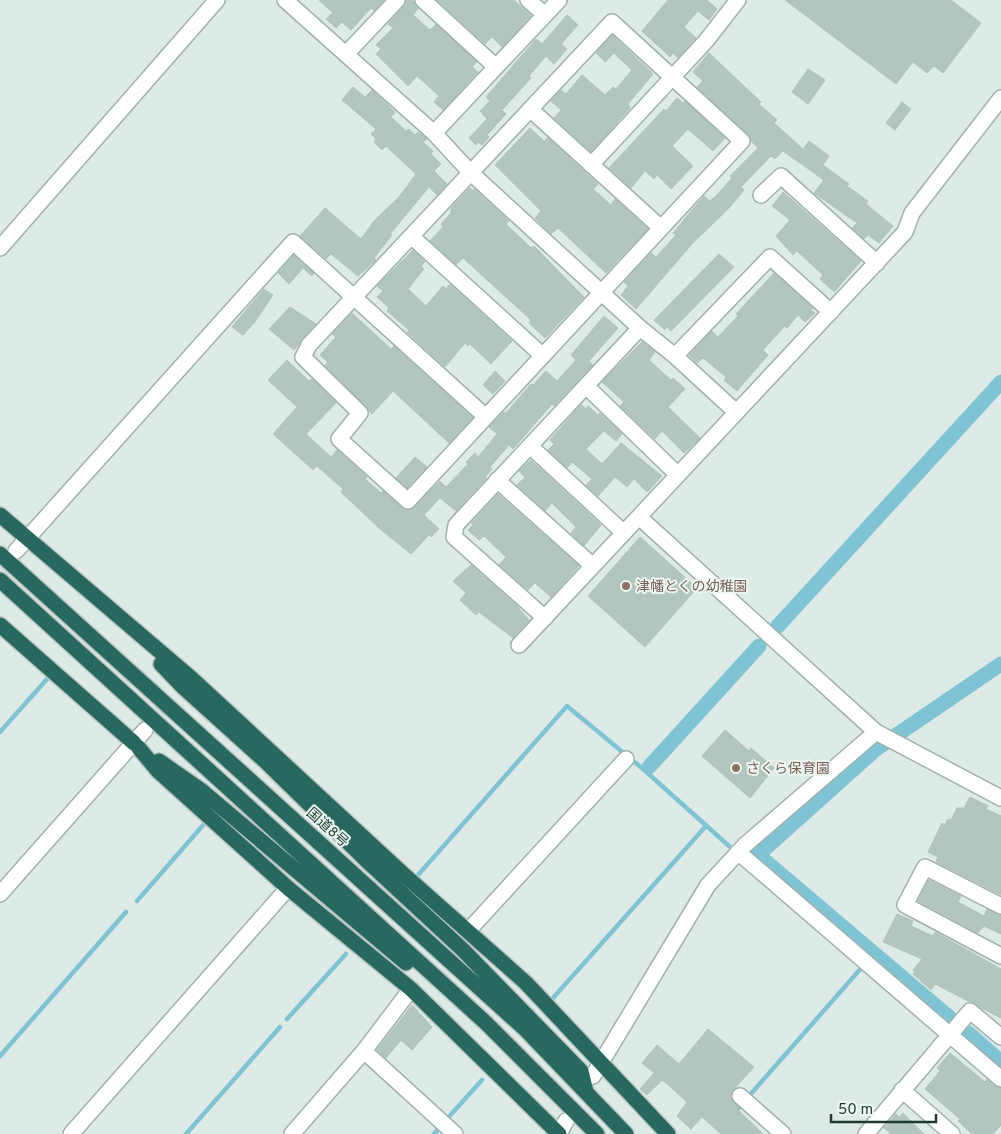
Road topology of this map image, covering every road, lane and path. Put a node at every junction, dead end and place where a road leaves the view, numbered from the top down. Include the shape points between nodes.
1 (217, 0) edge
2 (285, 0) edge
3 (397, 0) edge
4 (424, 0) edge
5 (528, 0) edge
6 (559, 0) edge
7 (738, 0) edge
8 (545, 15) junction
9 (346, 54) junction
10 (496, 67) junction
11 (672, 78) junction
12 (1001, 98) edge
13 (530, 109) junction
14 (434, 133) junction
15 (592, 165) junction
16 (471, 173) junction
17 (762, 195) dead end
18 (661, 228) junction
19 (411, 236) junction
20 (0, 248) edge
21 (877, 263) junction
22 (602, 293) junction
23 (353, 298) junction
24 (831, 312) junction
25 (640, 328) junction
26 (543, 356) junction
27 (675, 356) junction
28 (586, 386) junction
29 (736, 412) junction
30 (486, 417) junction
31 (530, 446) junction
32 (678, 475) junction
33 (498, 480) junction
34 (0, 515) edge
35 (639, 518) junction
36 (624, 533) junction
37 (27, 540) junction
38 (16, 551) dead end
39 (0, 554) edge
40 (593, 566) junction
41 (0, 580) edge
42 (545, 618) junction
43 (0, 625) edge
44 (519, 645) dead end
45 (158, 652) junction
46 (145, 730) tunnel mouth
47 (876, 732) junction
48 (136, 745) junction
49 (626, 759) dead end
50 (1001, 798) edge
51 (738, 852) junction
52 (288, 888) junction
53 (0, 894) edge
54 (1001, 906) edge
55 (468, 931) junction
56 (1001, 956) edge
57 (411, 989) junction
58 (486, 1023) junction
59 (950, 1036) junction
60 (1001, 1037) edge
61 (364, 1051) junction
62 (597, 1070) junction
63 (1001, 1079) edge
64 (902, 1090) junction
65 (587, 1093) junction
66 (745, 1100) dead end
67 (561, 1131) edge
68 (71, 1134) edge
69 (292, 1134) edge
70 (455, 1134) edge
71 (597, 1134) edge
72 (626, 1134) edge
73 (668, 1134) edge
74 (783, 1134) edge
75 (866, 1134) edge
76 (952, 1134) edge

1 - 20 street
2 - 9 street
3 - 9 street
4 - 10 street
5 - 8 street
6 - 8 street
7 - 11 street
8 - 10 street
9 - 14 street
10 - 14 street
11 - 13 street via 612,22
11 - 15 street
11 - 18 street via 742,141
12 - 21 street via 912,213 905,232
13 - 15 street
13 - 16 street
14 - 16 street
15 - 18 street
16 - 19 street
16 - 22 street
17 - 21 street via 781,176
18 - 22 street
19 - 23 street
19 - 26 street
21 - 24 street
22 - 25 street
22 - 26 street
23 - 30 street
23 - 30 street via 308,345 303,357 360,413 340,439 408,501
23 - 37 street via 293,242
24 - 27 street via 770,257
24 - 29 street
25 - 27 street
25 - 28 street
26 - 30 street
27 - 29 street
28 - 31 street
28 - 32 street
29 - 32 street
31 - 33 street
31 - 36 street
32 - 35 street
33 - 40 street
33 - 42 street via 456,525 454,537
34 - 37 highway
35 - 36 street
35 - 47 street
36 - 40 street
37 - 38 street
37 - 45 highway
39 - 65 highway, 国道8号 via 475,983
40 - 42 street
41 - 58 highway
42 - 44 street
43 - 48 highway
45 - 55 highway via 212,697
45 - 65 highway via 162,666 183,687 462,949 581,1070
46 - 48 street
47 - 50 street
47 - 51 street
48 - 52 highway via 158,771
48 - 53 street
48 - 58 highway via 202,791 470,1019
49 - 55 street
51 - 59 street
51 - 62 street via 708,885
52 - 57 highway
52 - 68 street
54 - 56 street via 925,867 905,905
55 - 62 highway via 526,983
57 - 61 street
57 - 67 highway
58 - 71 highway
59 - 60 street via 970,1011
59 - 63 street
59 - 64 street
61 - 69 street
61 - 70 street
62 - 73 highway
64 - 75 street
64 - 76 street
65 - 72 highway, 国道8号
66 - 74 street

